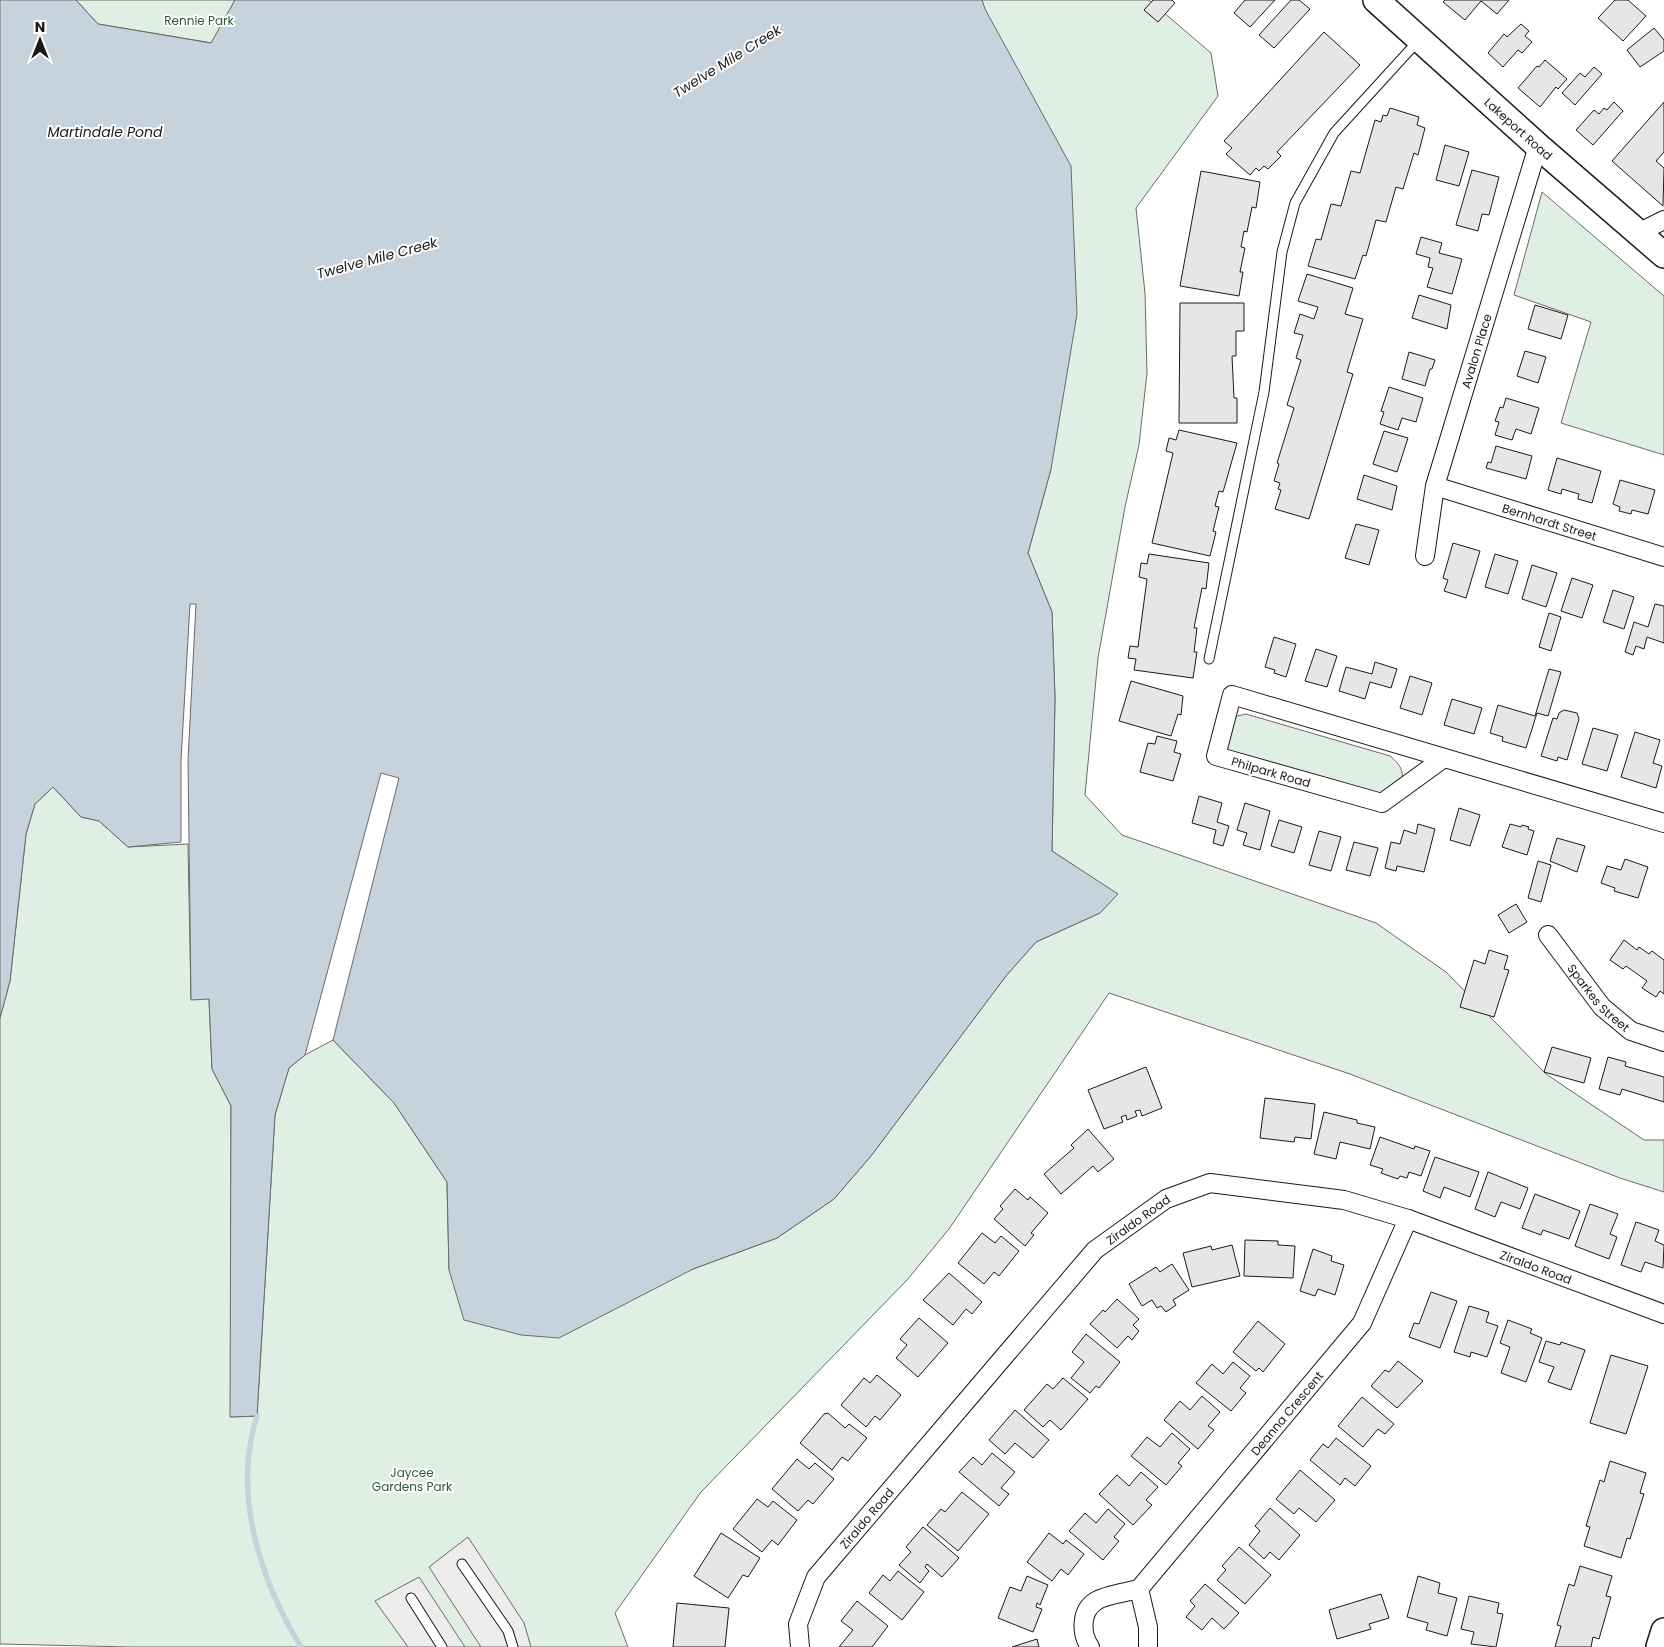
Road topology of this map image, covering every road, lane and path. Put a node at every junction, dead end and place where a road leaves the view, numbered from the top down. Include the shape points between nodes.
1 (1376, 0) edge
2 (1421, 39) junction
3 (1538, 146) junction
4 (1664, 220) edge
5 (1638, 233) junction
6 (1664, 255) edge
7 (1435, 486) junction
8 (1424, 556) dead end
9 (1664, 557) edge
10 (1209, 660) dead end
11 (1444, 758) junction
12 (1664, 823) edge
13 (1548, 935) dead end
14 (1664, 1042) edge
15 (1408, 1219) junction
16 (1664, 1314) edge
17 (462, 1564) dead end
18 (1139, 1590) junction
19 (412, 1598) dead end
20 (1664, 1631) edge
21 (442, 1647) edge
22 (513, 1647) edge
23 (800, 1647) edge
24 (1090, 1647) edge
25 (1148, 1647) edge
26 (1659, 1647) edge

1 - 2 main road, Lakeport Road
2 - 3 main road, Lakeport Road
2 - 10 lane via 1334,133 1295,203 1282,252 1264,392
3 - 5 main road, Lakeport Road
3 - 7 street, Avalon Place
4 - 5 street
5 - 6 main road, Lakeport Road
7 - 8 street, Avalon Place
7 - 9 street, Bernhardt Street
11 - 11 street, Philpark Road via 1232,695 1216,756 1382,803
11 - 12 street, Philpark Road
13 - 14 street, Sparkes Street via 1602,1007 1631,1031
15 - 16 street, Ziraldo Road
15 - 18 street, Deanna Crescent via 1362,1323
15 - 23 street, Ziraldo Road via 1344,1200 1210,1182 1166,1199 1095,1250 816,1578 798,1624
17 - 22 lane via 508,1631
18 - 24 street via 1096,1601 1084,1615 1084,1638
18 - 25 street via 1148,1627
19 - 21 lane
20 - 26 main road

